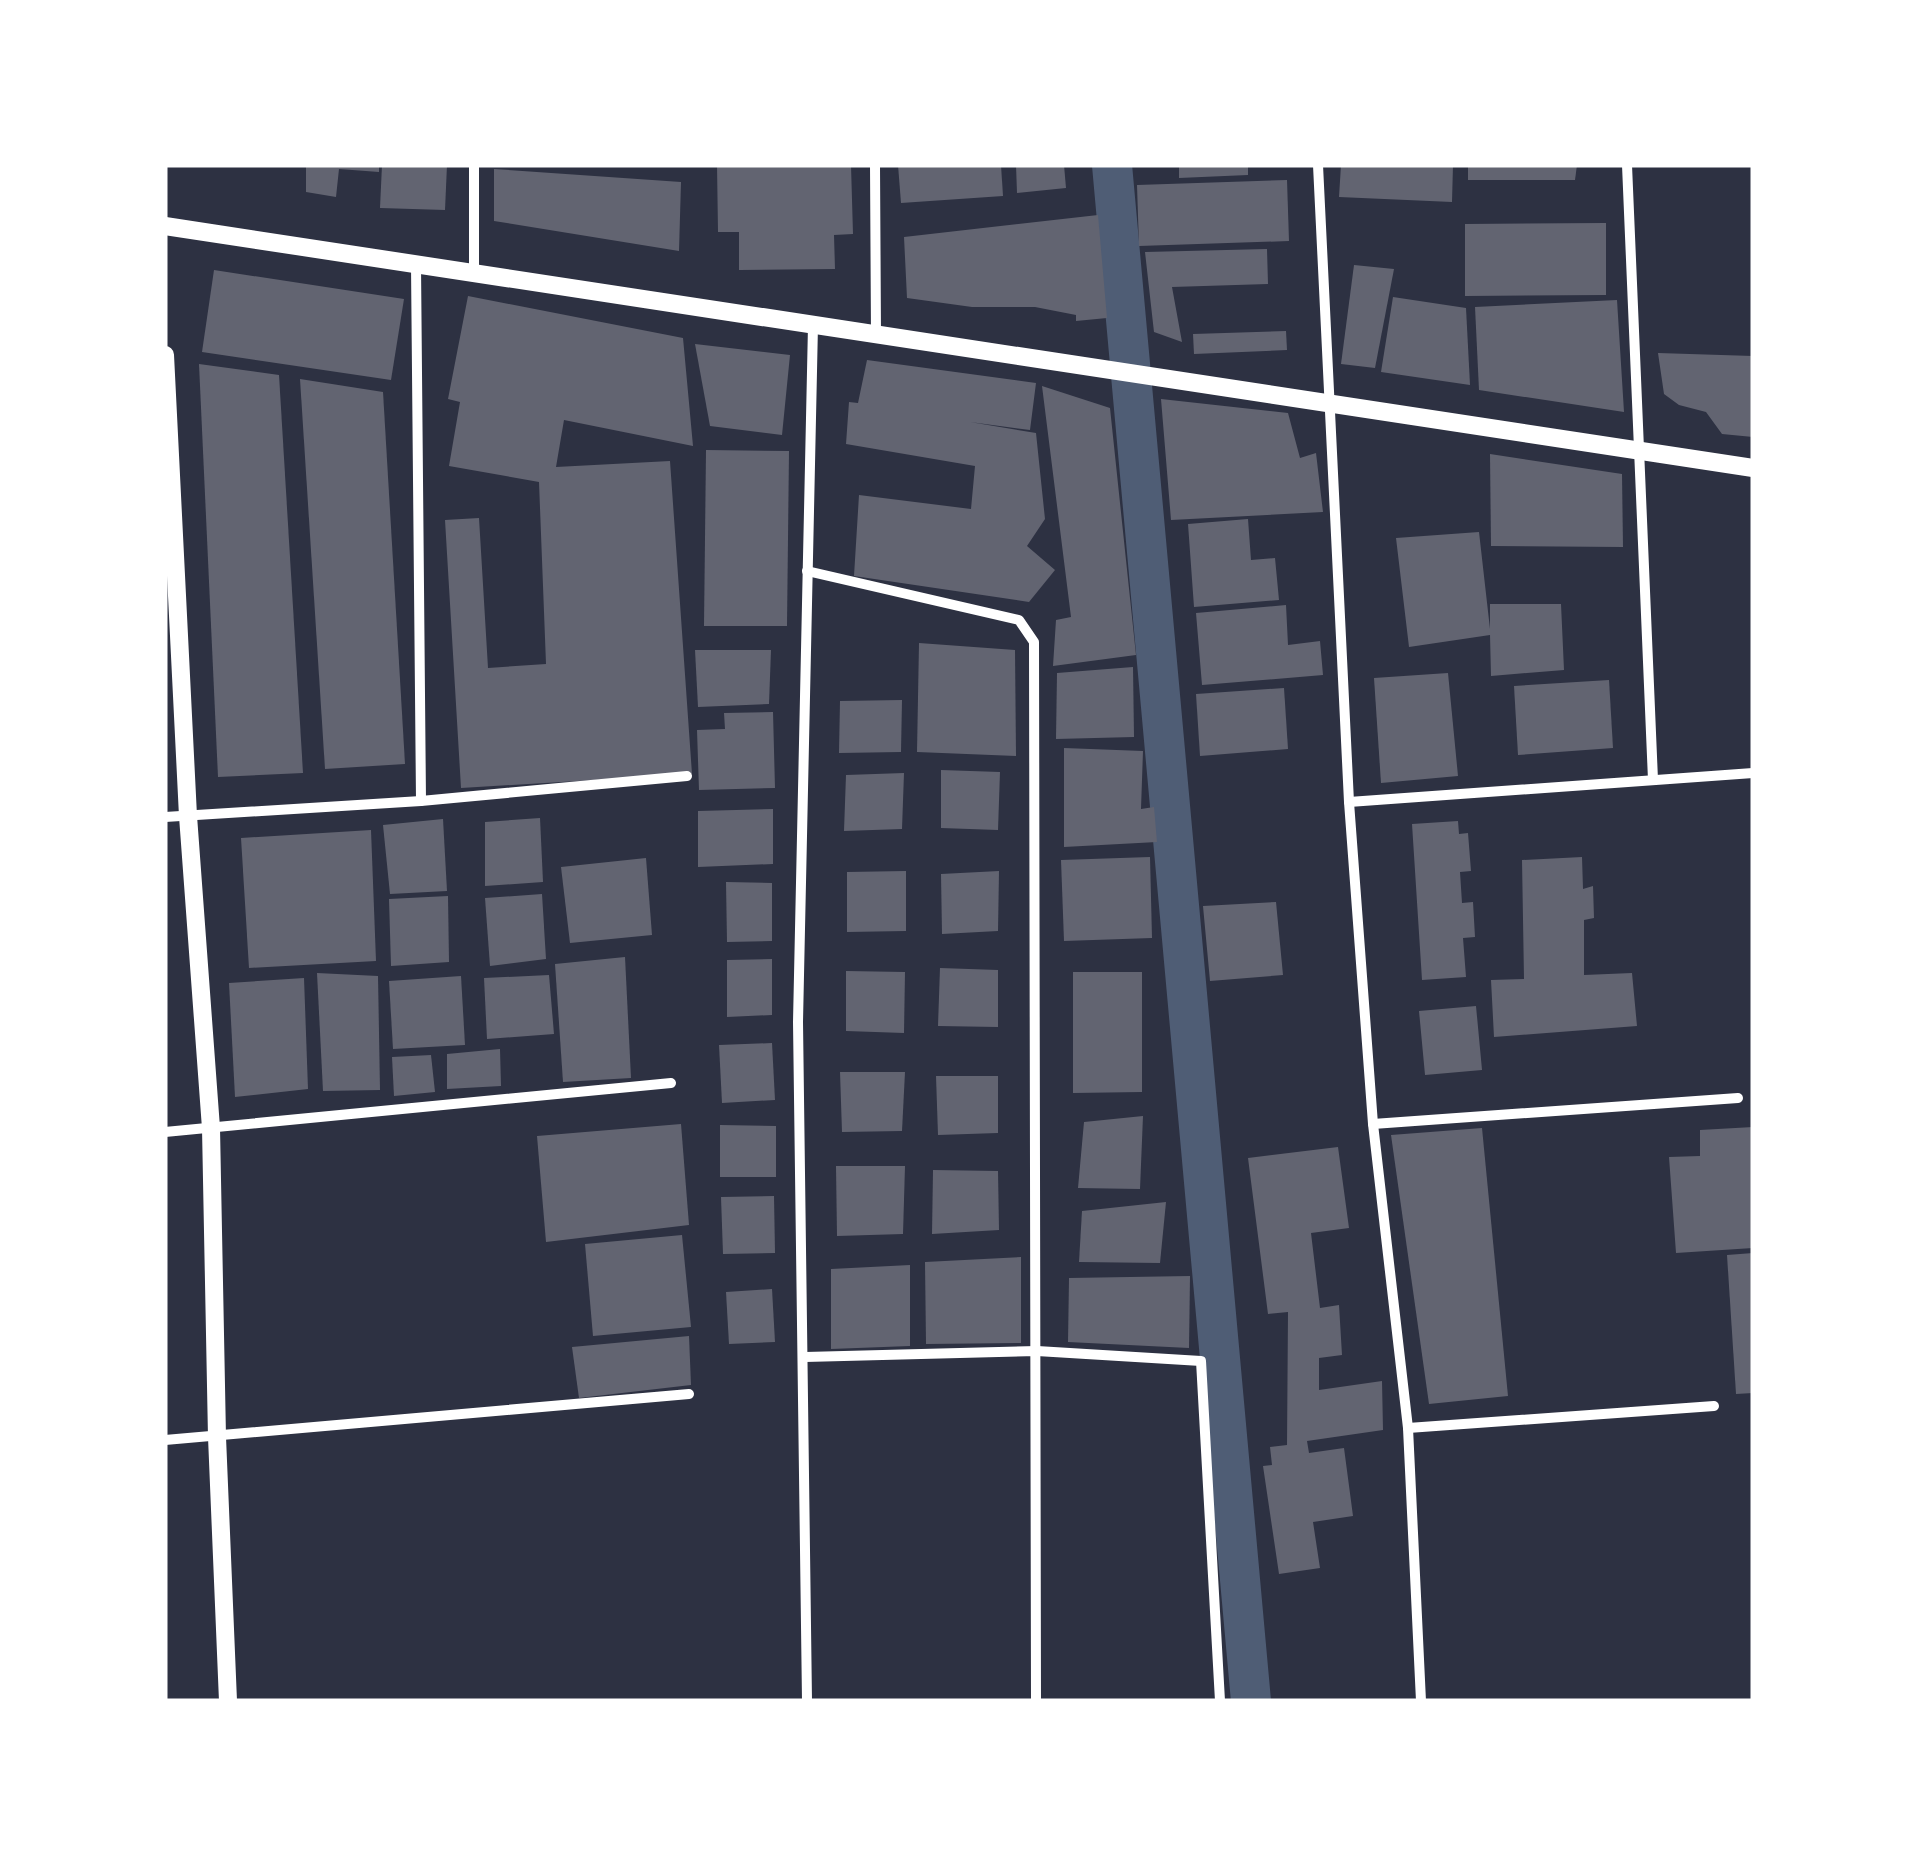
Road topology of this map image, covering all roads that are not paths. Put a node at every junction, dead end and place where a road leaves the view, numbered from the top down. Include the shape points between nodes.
1 (474, 165) edge
2 (875, 165) edge
3 (1318, 165) edge
4 (1627, 165) edge
5 (165, 226) edge
6 (416, 265) junction
7 (474, 273) junction
8 (813, 325) junction
9 (876, 335) junction
10 (165, 355) edge
11 (1332, 404) junction
12 (1642, 451) junction
13 (1753, 468) edge
14 (808, 571) junction
15 (1753, 772) edge
16 (687, 776) dead end
17 (1653, 780) junction
18 (421, 801) junction
19 (1349, 802) junction
20 (188, 816) junction
21 (165, 818) edge
22 (670, 1083) dead end
23 (1738, 1098) dead end
24 (1374, 1124) junction
25 (211, 1128) junction
26 (165, 1132) edge
27 (1036, 1352) junction
28 (804, 1357) junction
29 (689, 1394) dead end
30 (1714, 1406) dead end
31 (1408, 1428) junction
32 (216, 1436) junction
33 (165, 1440) edge
34 (228, 1701) edge
35 (807, 1701) edge
36 (1036, 1701) edge
37 (1220, 1701) edge
38 (1420, 1701) edge

1 - 7 street
2 - 9 street
3 - 11 street
4 - 12 street
5 - 6 street
6 - 7 street
6 - 18 street
7 - 8 street
8 - 9 street
8 - 14 street
9 - 11 street
10 - 20 street
11 - 12 street
11 - 19 street
12 - 13 street
12 - 17 street
14 - 27 street via 1019,620 1029,629
14 - 28 street via 798,1022
15 - 17 street
16 - 18 street
17 - 19 street
18 - 20 street
19 - 24 street
20 - 21 street
20 - 25 street
22 - 25 street
23 - 24 street
24 - 31 street
25 - 26 street
25 - 32 street
27 - 28 street
27 - 36 street
27 - 37 street via 1201,1361
28 - 35 street
29 - 32 street
30 - 31 street
31 - 38 street
32 - 33 street
32 - 34 street

